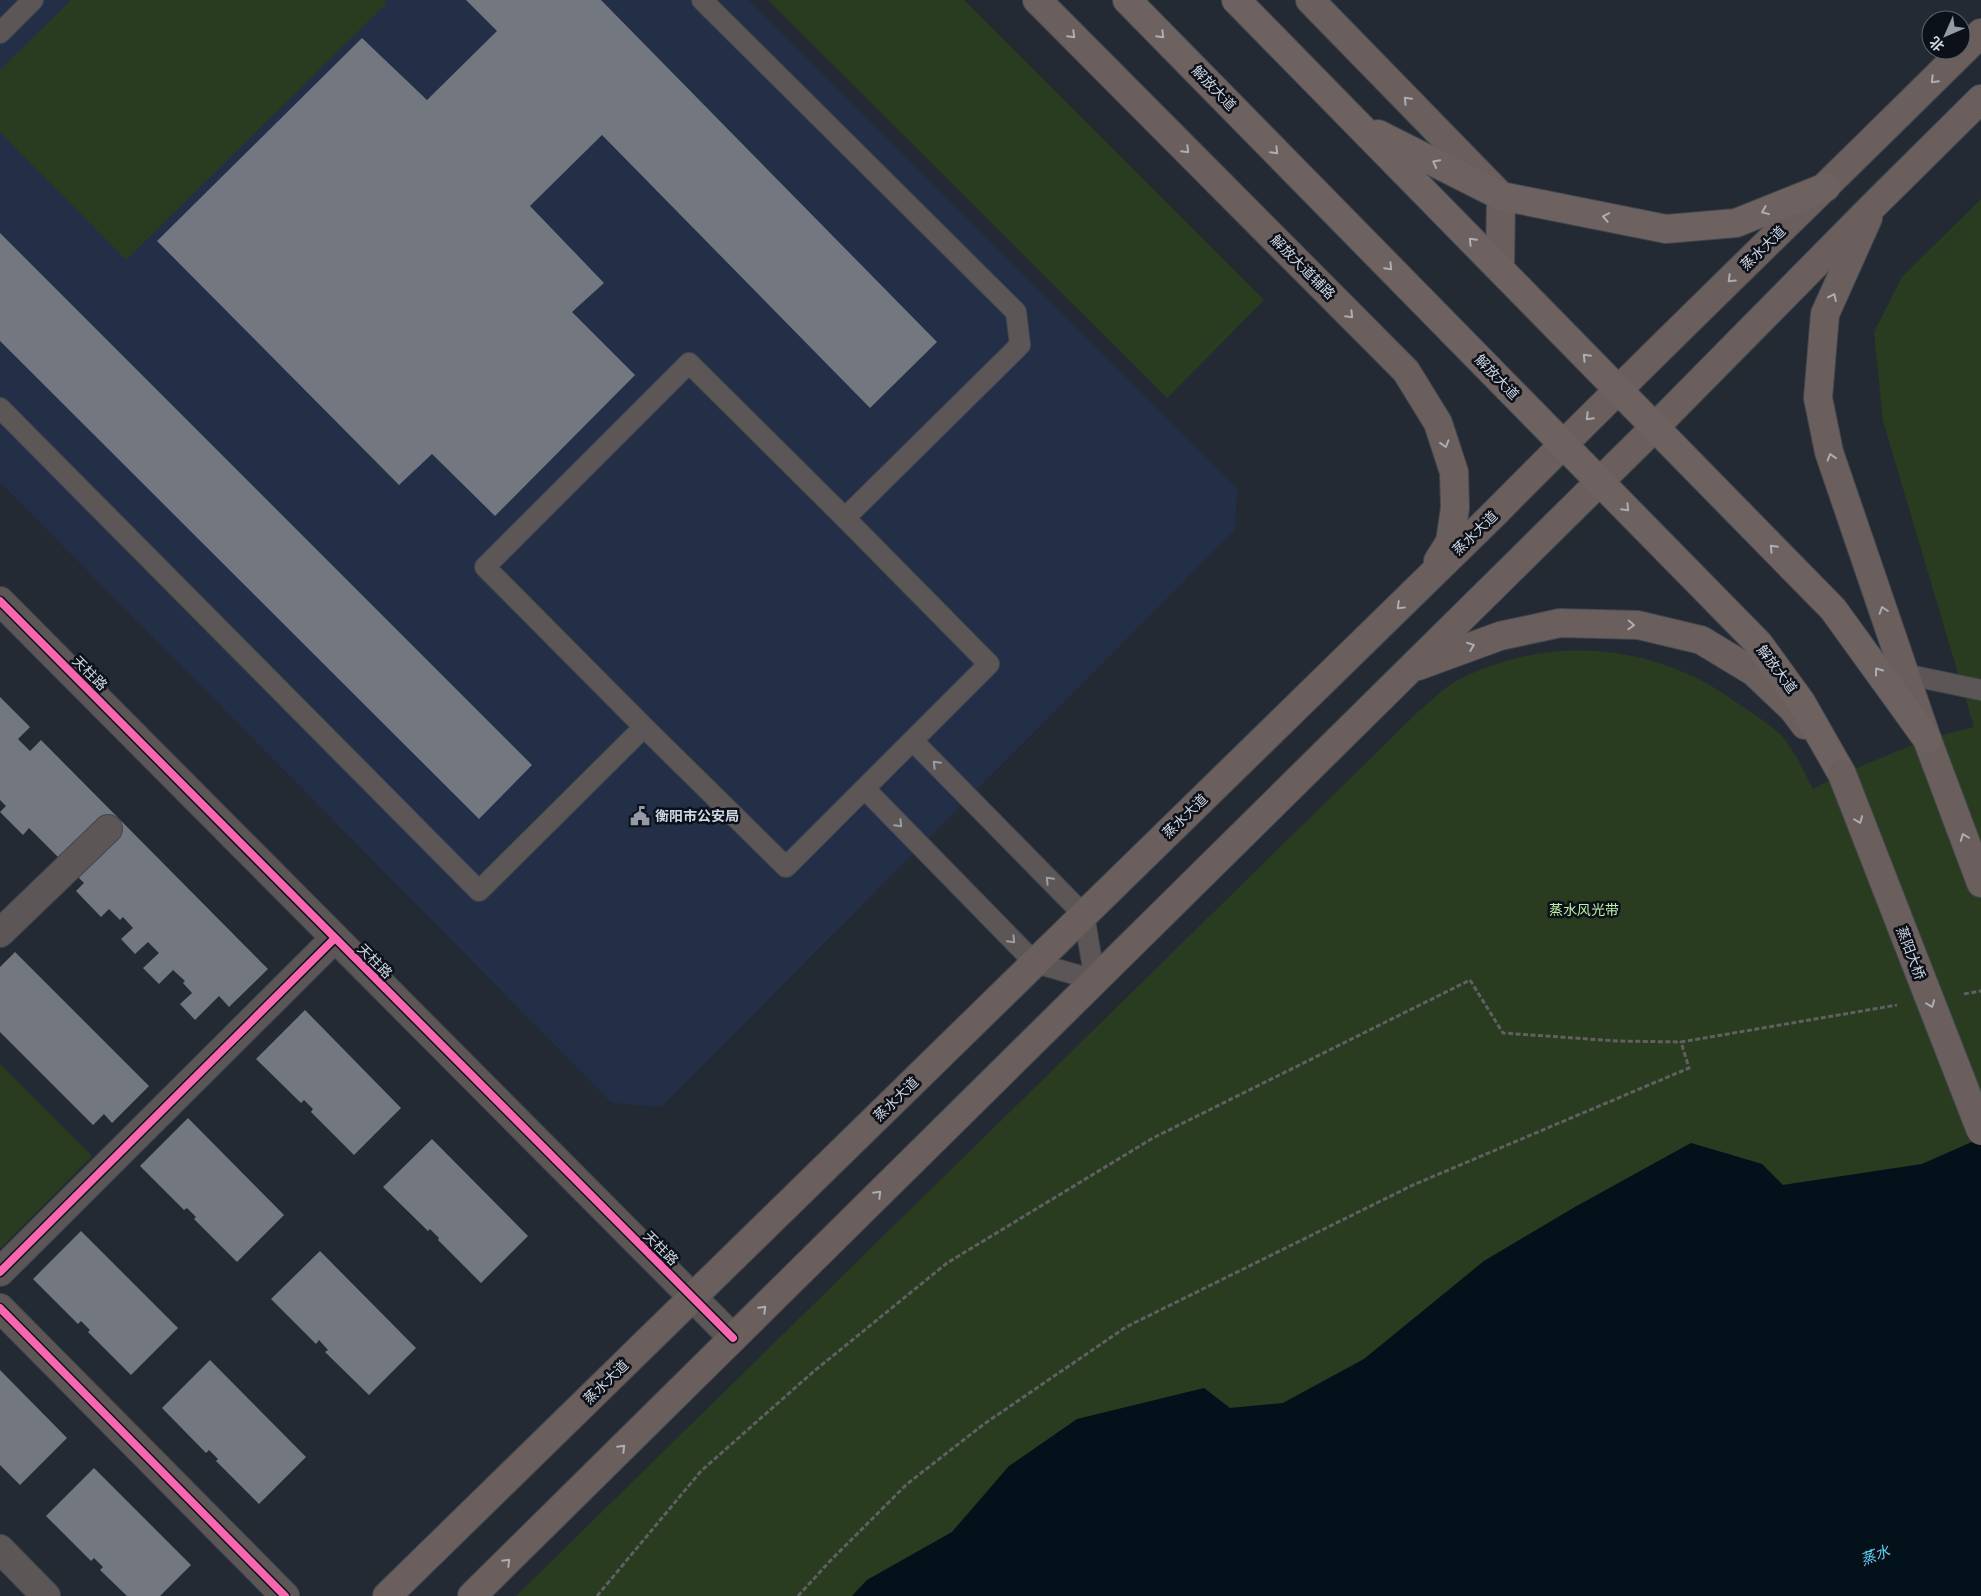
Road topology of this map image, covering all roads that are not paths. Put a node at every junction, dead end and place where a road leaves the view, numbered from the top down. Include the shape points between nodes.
1 (33, 0) edge
2 (702, 0) edge
3 (1037, 0) edge
4 (1127, 0) edge
5 (1236, 0) edge
6 (1310, 0) edge
7 (0, 33) edge
8 (1981, 33) edge
9 (1981, 99) edge
10 (1358, 124) junction
11 (1826, 186) junction
12 (1501, 196) junction
13 (1873, 206) junction
14 (1500, 268) junction
15 (1618, 389) junction
16 (0, 408) edge
17 (1655, 427) junction
18 (1563, 444) junction
19 (1600, 482) junction
20 (845, 518) junction
21 (1424, 582) junction
22 (0, 601) edge
23 (1410, 670) junction
24 (1904, 674) junction
25 (1981, 690) edge
26 (644, 727) junction
27 (1927, 739) junction
28 (913, 741) junction
29 (1842, 774) junction
30 (865, 789) junction
31 (108, 829) dead end
32 (1981, 883) edge
33 (1084, 915) junction
34 (0, 933) edge
35 (335, 938) junction
36 (1035, 963) junction
37 (1095, 980) junction
38 (1981, 1131) edge
39 (0, 1272) edge
40 (693, 1297) junction
41 (0, 1308) edge
42 (733, 1338) junction
43 (0, 1550) edge
44 (46, 1596) edge
45 (285, 1596) edge
46 (387, 1596) edge
47 (472, 1596) edge

1 - 7 lane
2 - 20 lane via 1016,312 1020,345
3 -> 21 main road, 解放大道辅路 via 1406,371 1438,423 1454,472 1455,508 1450,542
4 -> 18 highway, 解放大道
5 - 10 highway
12 -> 6 main road
8 -> 11 main road, 蒸水大道
9 - 13 main road
12 -> 10 highway
14 -> 10 highway
11 -> 12 highway via 1736,223 1666,229
11 -> 15 main road, 蒸水大道
12 - 14 main road
13 - 17 main road
24 -> 13 main road via 1829,452 1818,398 1826,314
15 -> 14 highway
15 - 17 highway
15 -> 18 main road, 蒸水大道
16 - 26 lane via 479,890
17 - 19 main road
27 -> 17 highway via 1833,610
18 - 19 highway, 解放大道
18 - 21 main road, 蒸水大道
19 - 23 main road
19 -> 29 highway, 解放大道 via 1759,644 1801,702
20 - 26 lane via 689,363 485,567
20 - 28 lane via 988,664
21 -> 33 main road, 蒸水大道
22 - 35 street, 天柱路
23 -> 29 main road, 蒸阳大桥 via 1500,636 1560,623 1647,627 1701,640 1754,672 1793,709
23 - 37 main road
24 - 25 lane
24 - 27 main road
26 - 30 lane via 786,867
32 -> 27 main road
28 - 30 lane
33 -> 28 lane
29 -> 38 main road, 蒸阳大桥, bridge
30 -> 36 lane
31 - 34 street
33 - 36 main road, 蒸水大道
33 - 37 lane
35 - 39 street
35 - 40 street, 天柱路
36 - 37 lane
36 - 40 main road, 蒸水大道
42 -> 37 main road
40 - 42 street, 天柱路
40 - 46 main road, 蒸水大道
41 - 45 street
47 -> 42 main road
43 - 44 street

